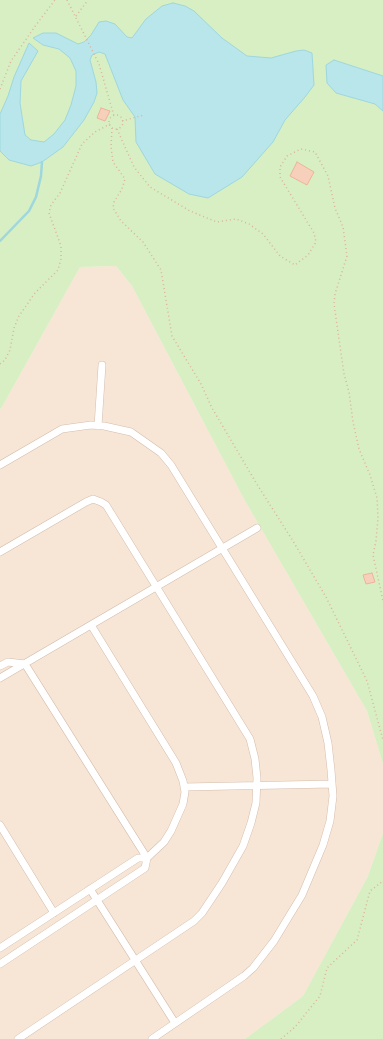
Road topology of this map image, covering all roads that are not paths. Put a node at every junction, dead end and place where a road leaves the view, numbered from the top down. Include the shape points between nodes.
1 (102, 364) dead end
2 (98, 426) junction
3 (0, 465) edge
4 (257, 528) dead end
5 (222, 548) junction
6 (0, 552) edge
7 (157, 587) junction
8 (91, 625) junction
9 (26, 664) junction
10 (0, 666) edge
11 (0, 678) edge
12 (332, 784) junction
13 (257, 785) junction
14 (184, 787) junction
15 (0, 825) edge
16 (147, 858) junction
17 (90, 889) junction
18 (97, 900) junction
19 (54, 913) junction
20 (0, 948) edge
21 (135, 961) junction
22 (0, 964) edge
23 (175, 1023) junction
24 (18, 1039) edge
25 (152, 1039) edge

1 - 2 street
2 - 3 street via 62,429
2 - 5 street via 131,432 162,453
4 - 5 street
5 - 7 street
5 - 12 street via 313,696 322,717 328,743
6 - 7 street via 93,499 106,505 111,511
7 - 8 street
7 - 13 street via 250,739
8 - 9 street
8 - 14 street via 176,763
9 - 10 street via 8,662
9 - 11 street
9 - 16 street
12 - 13 street
12 - 23 street via 330,821 323,845 302,895 274,941 244,976
13 - 14 street
13 - 21 street via 256,803 243,846 211,901 194,921
14 - 16 street via 182,804 171,831 164,842
15 - 19 street
16 - 17 street via 138,858
16 - 18 street via 145,868
17 - 18 street
17 - 19 street
18 - 21 street
18 - 22 street
19 - 20 street
21 - 23 street
21 - 24 street
23 - 25 street

